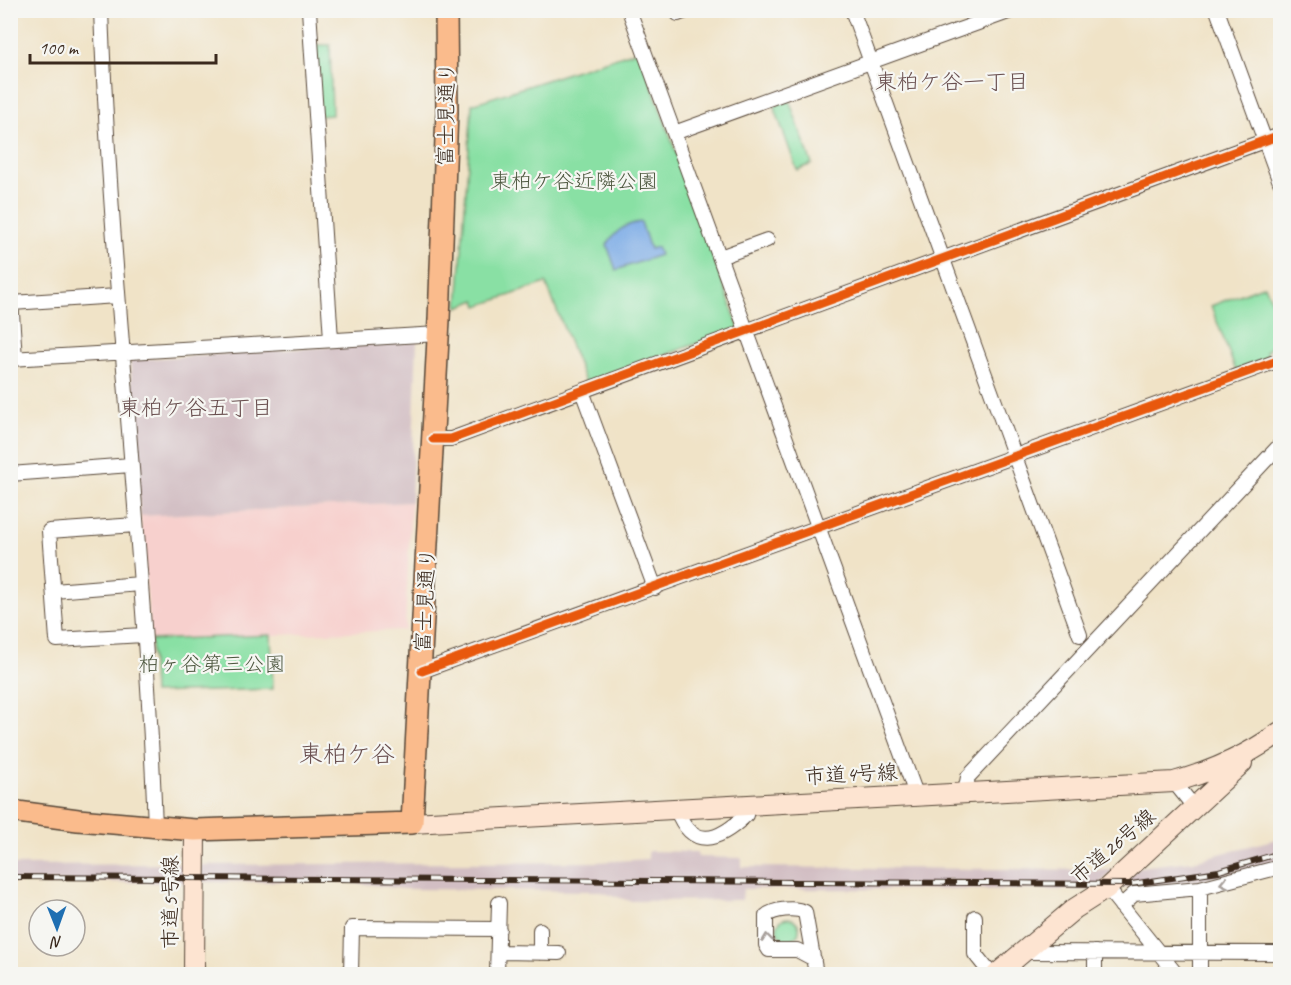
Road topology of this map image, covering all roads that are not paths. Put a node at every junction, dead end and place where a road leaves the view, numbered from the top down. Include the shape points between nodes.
1 (101, 10) edge
2 (309, 10) edge
3 (446, 10) edge
4 (629, 10) edge
5 (677, 10) edge
6 (690, 10) edge
7 (852, 10) edge
8 (1014, 10) edge
9 (1217, 10) edge
10 (871, 62) junction
11 (674, 133) junction
12 (1281, 135) edge
13 (1266, 141) junction
14 (1281, 182) edge
15 (767, 240) dead end
16 (720, 257) junction
17 (943, 259) junction
18 (10, 283) edge
19 (117, 296) junction
20 (11, 298) edge
21 (747, 331) junction
22 (438, 334) junction
23 (331, 339) junction
24 (122, 353) junction
25 (13, 359) edge
26 (1281, 360) edge
27 (582, 391) junction
28 (433, 439) junction
29 (1281, 445) edge
30 (1015, 457) junction
31 (131, 465) junction
32 (10, 474) edge
33 (136, 525) junction
34 (819, 528) junction
35 (140, 584) junction
36 (655, 588) junction
37 (54, 591) junction
38 (143, 634) junction
39 (1080, 635) dead end
40 (422, 671) junction
41 (1281, 732) edge
42 (1256, 750) junction
43 (1174, 782) junction
44 (965, 792) junction
45 (916, 794) junction
46 (748, 804) junction
47 (1194, 807) junction
48 (676, 808) junction
49 (10, 811) edge
50 (412, 823) junction
51 (154, 827) junction
52 (195, 830) junction
53 (1281, 867) edge
54 (1107, 888) junction
55 (1200, 888) junction
56 (499, 903) dead end
57 (1121, 906) junction
58 (975, 917) dead end
59 (499, 929) junction
60 (540, 930) dead end
61 (498, 952) junction
62 (1024, 952) junction
63 (1095, 952) junction
64 (540, 953) junction
65 (559, 953) dead end
66 (1159, 953) junction
67 (1200, 953) junction
68 (1281, 953) edge
69 (814, 959) junction
70 (194, 975) edge
71 (351, 975) edge
72 (497, 975) edge
73 (816, 975) edge
74 (991, 975) edge
75 (997, 975) edge
76 (1095, 975) edge
77 (1176, 975) edge
78 (1200, 975) edge

1 - 19 street
2 - 23 street
3 - 22 main road, 富士見通り via 447,112
4 - 11 street
5 - 6 street via 678,14
7 - 10 street
8 - 10 street
9 - 13 street
10 - 11 street
10 - 17 street
11 - 16 street
12 - 13 street
13 - 14 street
13 - 17 street
15 - 16 street
16 - 21 street
17 - 21 street
17 - 30 street
18 - 20 street
19 - 20 street
19 - 24 street
20 - 25 street
21 - 27 street
21 - 34 street
22 - 23 street
22 - 28 main road, 富士見通り
23 - 24 street
24 - 25 street
24 - 31 street
26 - 30 street
27 - 28 street via 451,439
27 - 36 street
28 - 40 main road, 富士見通り
29 - 44 street via 968,777
30 - 34 street
30 - 39 street
31 - 32 street
31 - 33 street
33 - 35 street
33 - 37 street via 49,531
34 - 36 street
34 - 45 street
35 - 37 street
35 - 38 street
36 - 40 street
37 - 38 street via 57,640
38 - 51 street
40 - 50 main road, 富士見通り
41 - 42 street, 市道4号線
42 - 43 street, 市道4号線
42 - 47 street, 市道26号線
43 - 44 street, 市道4号線
43 - 47 street
44 - 45 street, 市道4号線
45 - 46 street, 市道4号線
46 - 48 street, 市道4号線
46 - 48 street via 746,815 722,836 695,836 687,832
47 - 54 street, 市道26号線
48 - 50 street, 市道4号線
49 - 51 main road
50 - 52 main road
51 - 52 main road
52 - 70 street, 市道5号線
53 -> 55 street
54 - 57 street
54 - 62 street, 市道26号線 via 1074,909
55 - 57 street via 1134,894
55 - 67 street
56 - 59 street
57 - 66 street
58 - 74 street via 975,954
59 - 61 street
59 - 71 street via 352,928
60 - 64 street
61 - 64 street
61 - 72 street
62 - 63 street
62 - 75 street, 市道26号線
63 - 66 street
63 - 76 street
64 - 65 street
66 - 67 street
66 - 77 street
67 - 68 street
67 - 78 street
69 -> 69 street via 797,950 769,950 766,916 772,911 805,912
69 - 73 street

